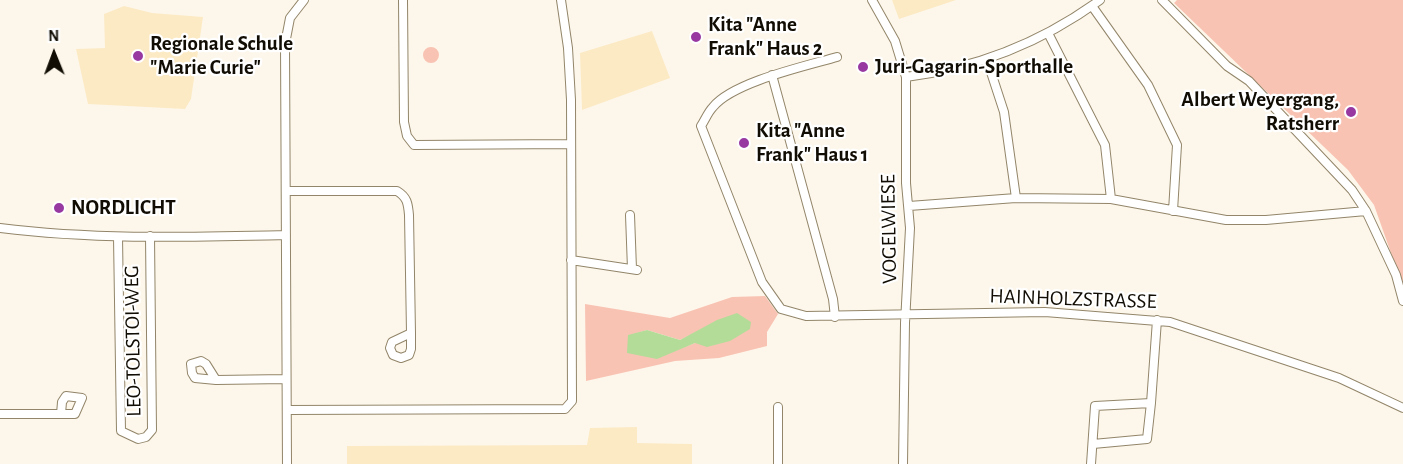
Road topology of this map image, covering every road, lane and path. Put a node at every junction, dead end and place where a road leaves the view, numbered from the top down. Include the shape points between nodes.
1 (304, 0) edge
2 (402, 0) edge
3 (561, 0) edge
4 (873, 0) edge
5 (1100, 0) edge
6 (1162, 0) edge
7 (1092, 6) junction
8 (1048, 33) junction
9 (837, 57) dead end
10 (987, 60) junction
11 (772, 75) junction
12 (906, 78) junction
13 (571, 144) junction
14 (286, 191) junction
15 (1016, 198) junction
16 (1111, 199) junction
17 (909, 206) junction
18 (1173, 211) junction
19 (1366, 211) junction
20 (630, 215) dead end
21 (0, 228) edge
22 (286, 235) junction
23 (118, 237) junction
24 (150, 237) junction
25 (571, 260) junction
26 (1403, 301) edge
27 (905, 315) junction
28 (835, 317) junction
29 (1157, 320) junction
30 (411, 333) dead end
31 (286, 379) junction
32 (216, 380) dead end
33 (1151, 403) junction
34 (778, 407) dead end
35 (1403, 408) edge
36 (287, 410) junction
37 (0, 414) edge
38 (61, 414) dead end
39 (1093, 444) junction
40 (287, 464) edge
41 (778, 464) edge
42 (903, 464) edge
43 (1090, 464) edge

1 - 14 street via 290,18 286,32
2 - 13 street via 404,122 414,145
3 - 13 street via 570,72
4 - 12 street, VOGELWIESE via 895,41
5 - 7 street
6 - 19 street via 1306,138
7 - 8 street
7 - 18 street via 1148,85 1177,145
8 - 10 street
8 - 16 street via 1105,146
9 - 11 street, HAINHOLZSTRASSE
10 - 12 street
10 - 15 street via 1004,112
11 - 28 street
11 - 28 street, HAINHOLZSTRASSE via 714,105 701,126 704,141 773,302 792,314
12 - 17 street, VOGELWIESE
13 - 25 street
14 - 22 street
14 - 30 street via 397,190 403,195 410,215
15 - 16 street
15 - 17 street
16 - 18 street
17 - 27 street, VOGELWIESE
18 - 19 street via 1226,220
19 - 26 street via 1396,275
20 - 25 street via 635,269
21 - 23 street
22 - 24 street
22 - 31 street
23 - 24 street
23 - 24 street, LEO-TOLSTOI-WEG via 121,431 138,439 153,430
25 - 36 street via 572,401 565,409
27 - 28 street, HAINHOLZSTRASSE
27 - 29 street, HAINHOLZSTRASSE via 1045,312
27 - 42 street, VOGELWIESE
29 - 33 street
29 - 35 street, HAINHOLZSTRASSE via 1291,360
31 - 32 street
31 - 36 street
33 - 39 street via 1147,439
33 - 39 street via 1095,406
34 - 41 street
36 - 40 street
37 - 38 street
39 - 43 street

